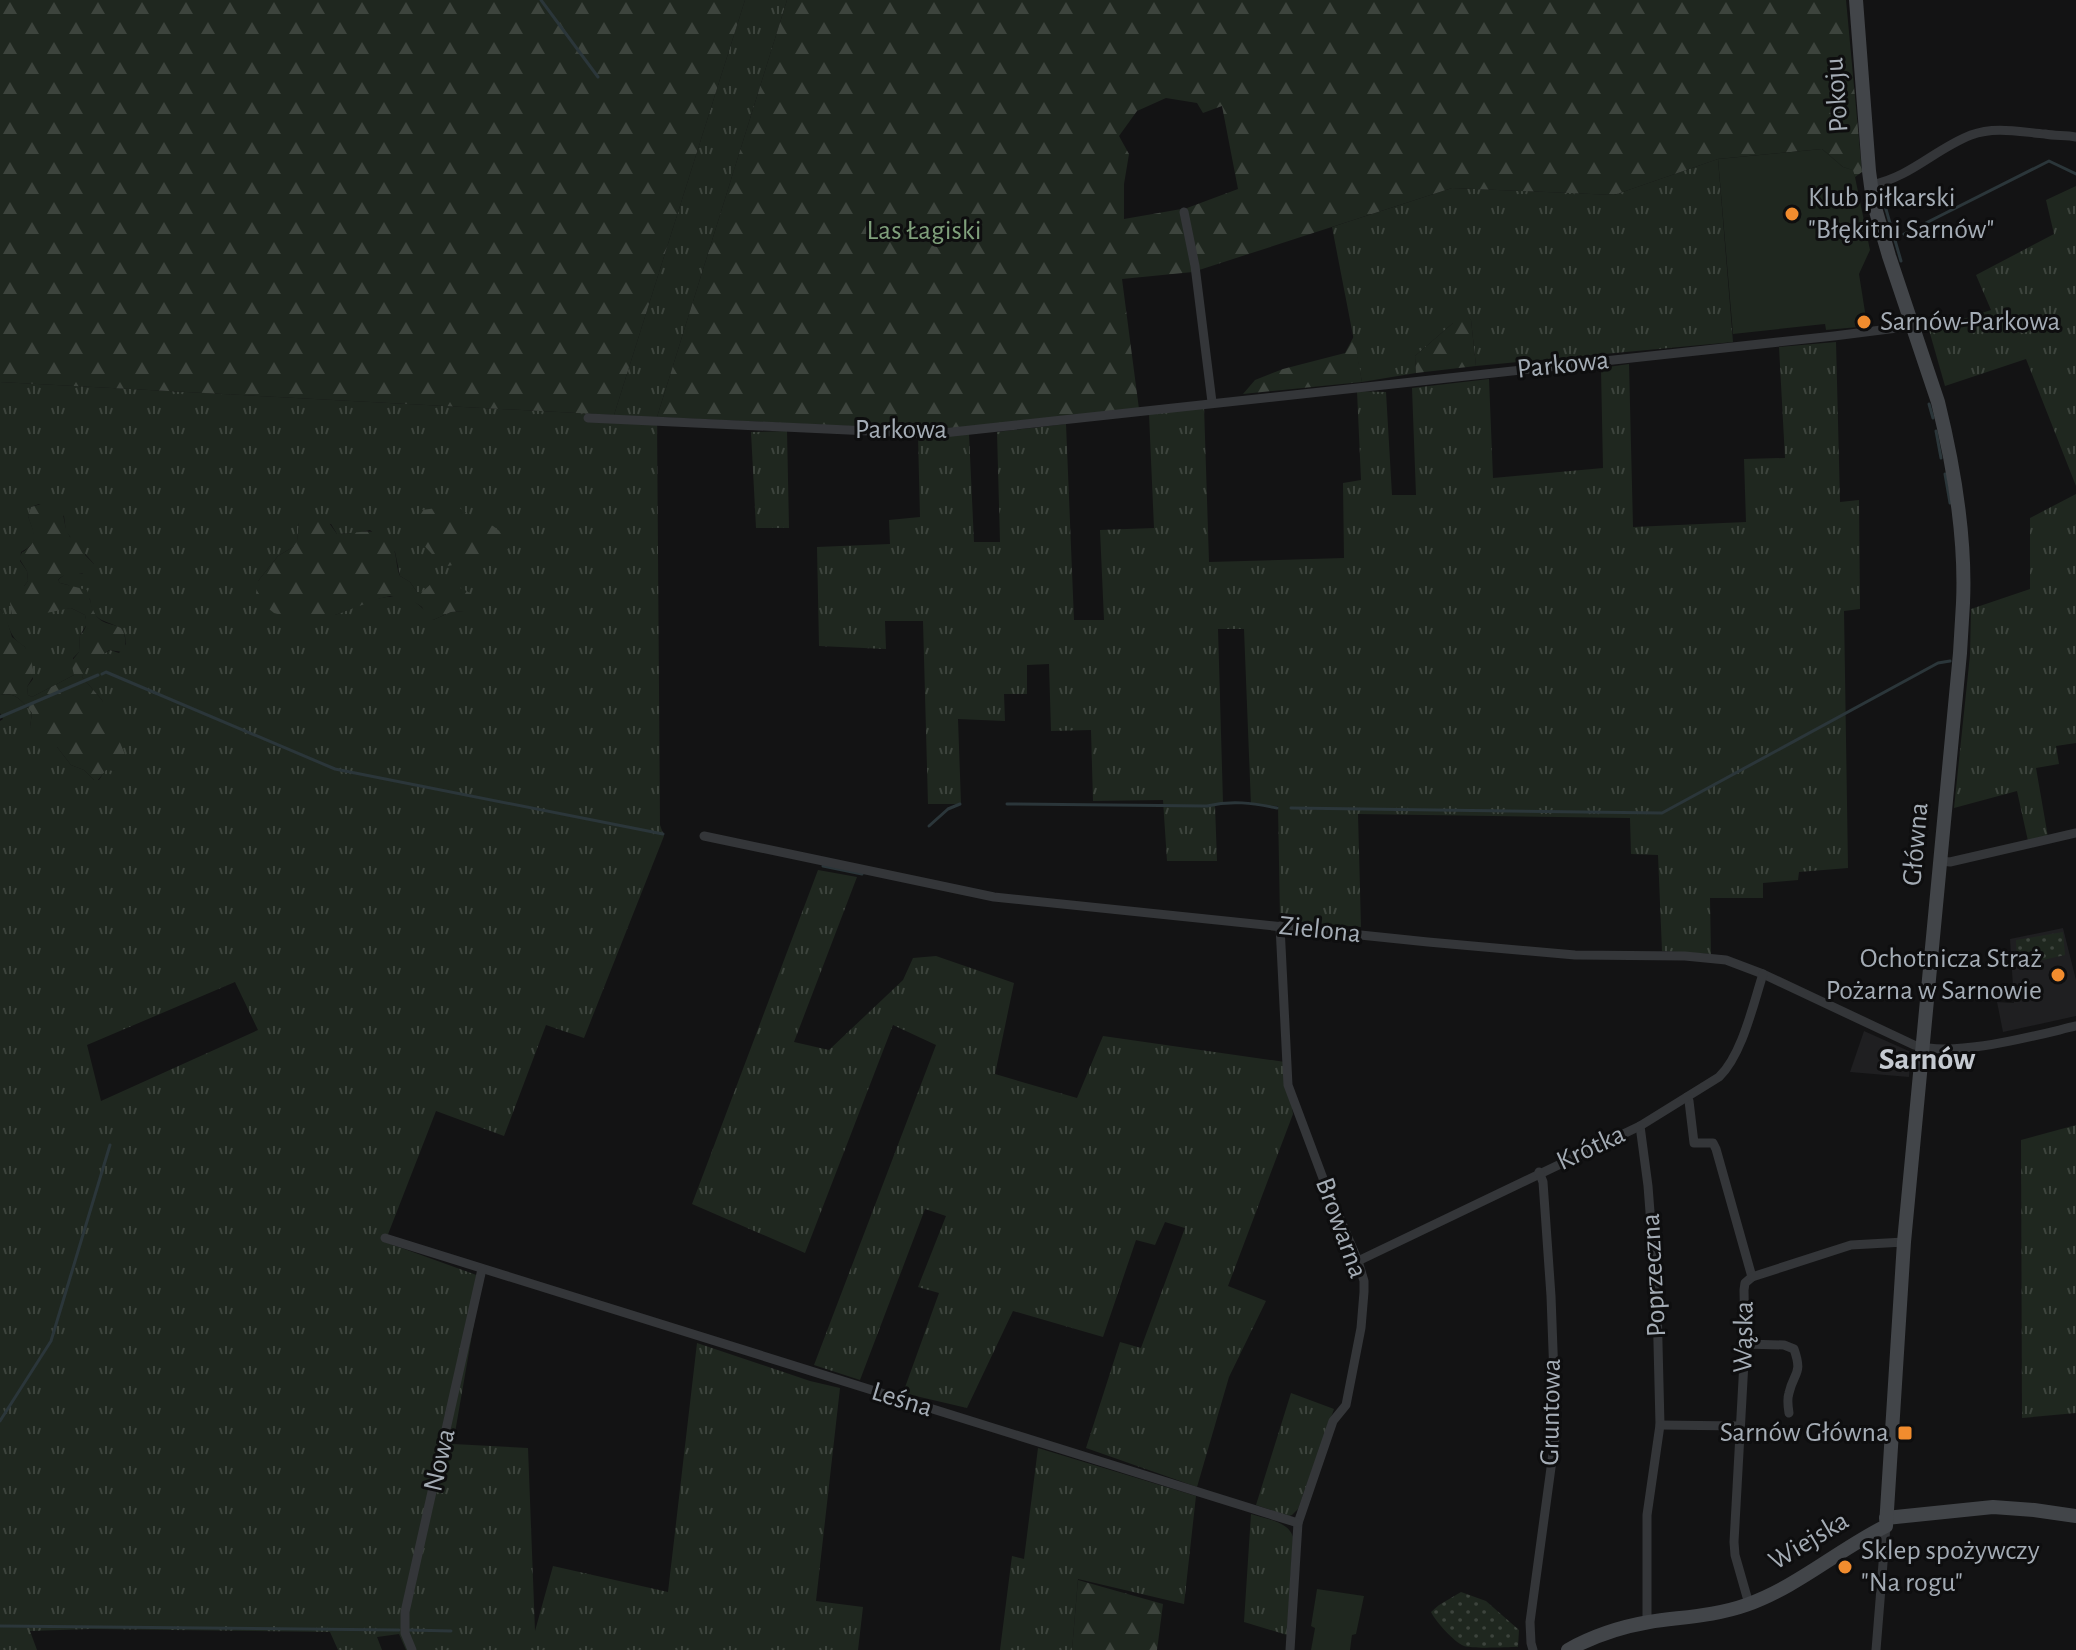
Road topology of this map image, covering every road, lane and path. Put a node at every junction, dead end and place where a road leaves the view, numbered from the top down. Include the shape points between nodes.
1 (1856, 0) edge
2 (2076, 137) edge
3 (1871, 185) junction
4 (1184, 212) dead end
5 (1913, 324) junction
6 (1212, 402) junction
7 (588, 418) dead end
8 (2076, 833) edge
9 (704, 836) dead end
10 (1941, 861) junction
11 (1280, 926) junction
12 (1763, 974) junction
13 (2076, 1026) edge
14 (1924, 1047) junction
15 (1687, 1097) junction
16 (1640, 1126) junction
17 (1539, 1172) junction
18 (385, 1238) dead end
19 (1904, 1242) junction
20 (1358, 1261) junction
21 (482, 1269) junction
22 (1752, 1277) junction
23 (1745, 1344) junction
24 (1789, 1413) dead end
25 (1660, 1425) junction
26 (1740, 1426) junction
27 (2076, 1516) edge
28 (1886, 1522) junction
29 (1298, 1523) junction
30 (1749, 1604) junction
31 (1647, 1623) junction
32 (412, 1650) edge
33 (1290, 1650) edge
34 (1533, 1650) edge
35 (1568, 1650) edge
36 (1876, 1650) edge

1 - 3 street, Pokoju
2 - 3 street via 1986,131
3 - 5 street, Główna
4 - 6 street
5 - 6 street, Parkowa
5 - 10 street, Główna via 1943,424 1961,536 1960,653
6 - 7 street, Parkowa via 934,434
8 - 10 street
9 - 11 street, Zielona via 994,897
10 - 14 street, Główna
11 - 12 street, Zielona via 1575,955 1726,960
11 - 20 street, Browarna via 1288,1085
12 - 14 street, Zielona
12 - 15 street, Krótka via 1736,1055 1719,1077
13 - 14 street via 2011,1041
14 - 19 street, Główna
15 - 16 street, Krótka
15 - 22 street, Wąska via 1694,1143 1713,1143 1716,1149
16 - 17 street, Krótka
16 - 25 street, Poprzeczna via 1657,1303
17 - 20 street, Krótka
17 - 34 street, Gruntowa via 1556,1422 1530,1622
18 - 21 street, Leśna
19 - 22 street via 1851,1245
19 - 28 street, Główna
20 - 29 street, Browarna via 1364,1309 1346,1405 1333,1421
21 - 29 street, Leśna
21 - 32 street, Nowa via 405,1612
22 - 23 street, Wąska via 1744,1290
23 - 24 street via 1794,1349 1799,1364 1788,1394
23 - 26 street, Wąska
25 - 26 street
25 - 31 street, Poprzeczna via 1647,1515
26 - 30 street, Wąska via 1734,1542
27 - 28 street, Wiejska via 1993,1507
28 - 30 street, Wiejska
28 - 36 street, Główna
29 - 33 street
30 - 31 street, Wiejska
31 - 35 street, Wiejska via 1607,1632

